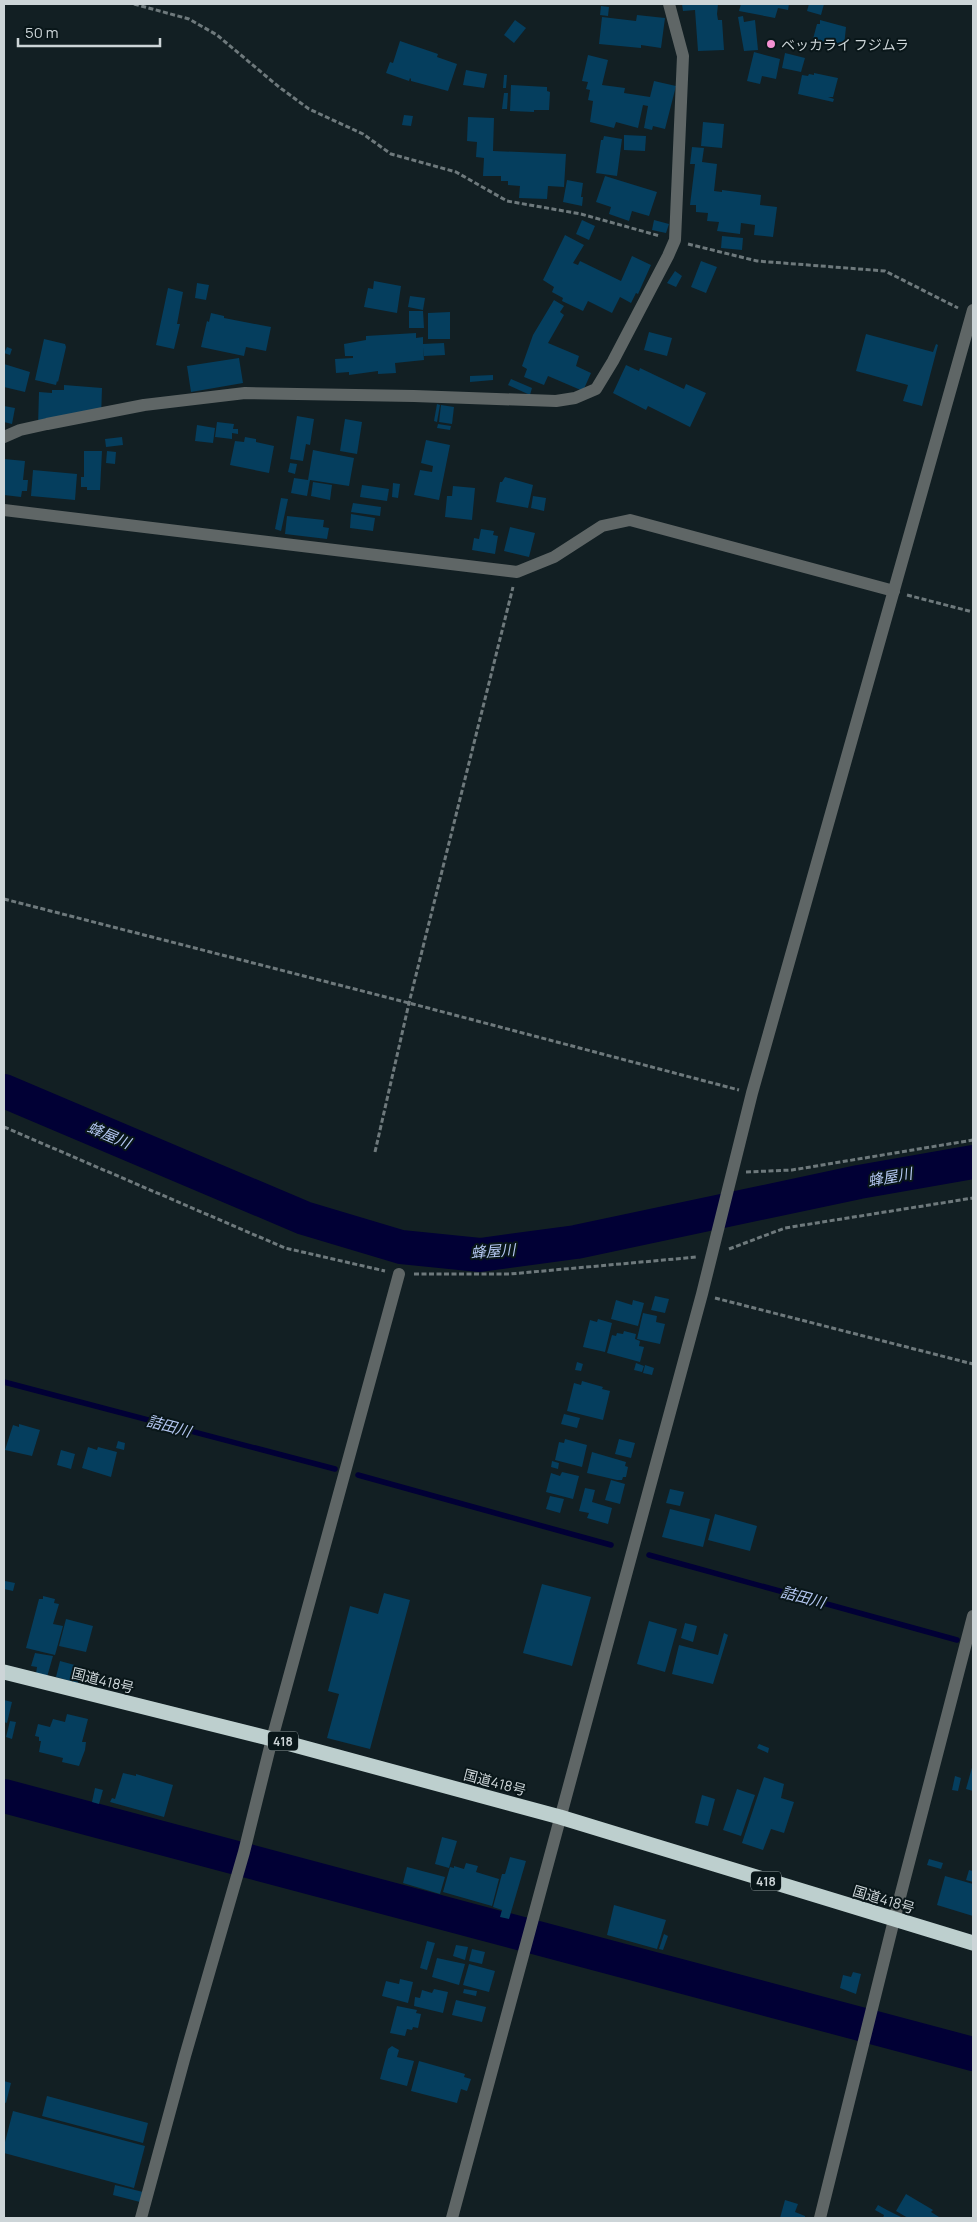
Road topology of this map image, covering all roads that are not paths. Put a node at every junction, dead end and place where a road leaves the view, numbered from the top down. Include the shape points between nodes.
1 (669, 4) edge
2 (973, 312) edge
3 (4, 437) edge
4 (4, 510) edge
5 (894, 591) junction
6 (399, 1274) road end
7 (973, 1616) edge
8 (4, 1672) edge
9 (272, 1738) junction
10 (560, 1817) junction
11 (894, 1920) junction
12 (973, 1943) edge
13 (142, 2218) edge
14 (452, 2218) edge
15 (820, 2218) edge

1 - 3 street via 683,56 674,240 596,389 575,398 556,401 245,393 144,405 46,424
2 - 5 street
4 - 5 street via 517,572 554,557 602,526 630,520
5 - 10 street via 752,1093 702,1294
6 - 9 street
7 - 11 street
8 - 9 highway, 国道418号 / 418
9 - 10 highway, 国道418号 / 418
9 - 13 street via 240,1867
10 - 11 highway, 国道418号 / 418
10 - 14 street
11 - 12 highway, 国道418号 / 418
11 - 15 street

